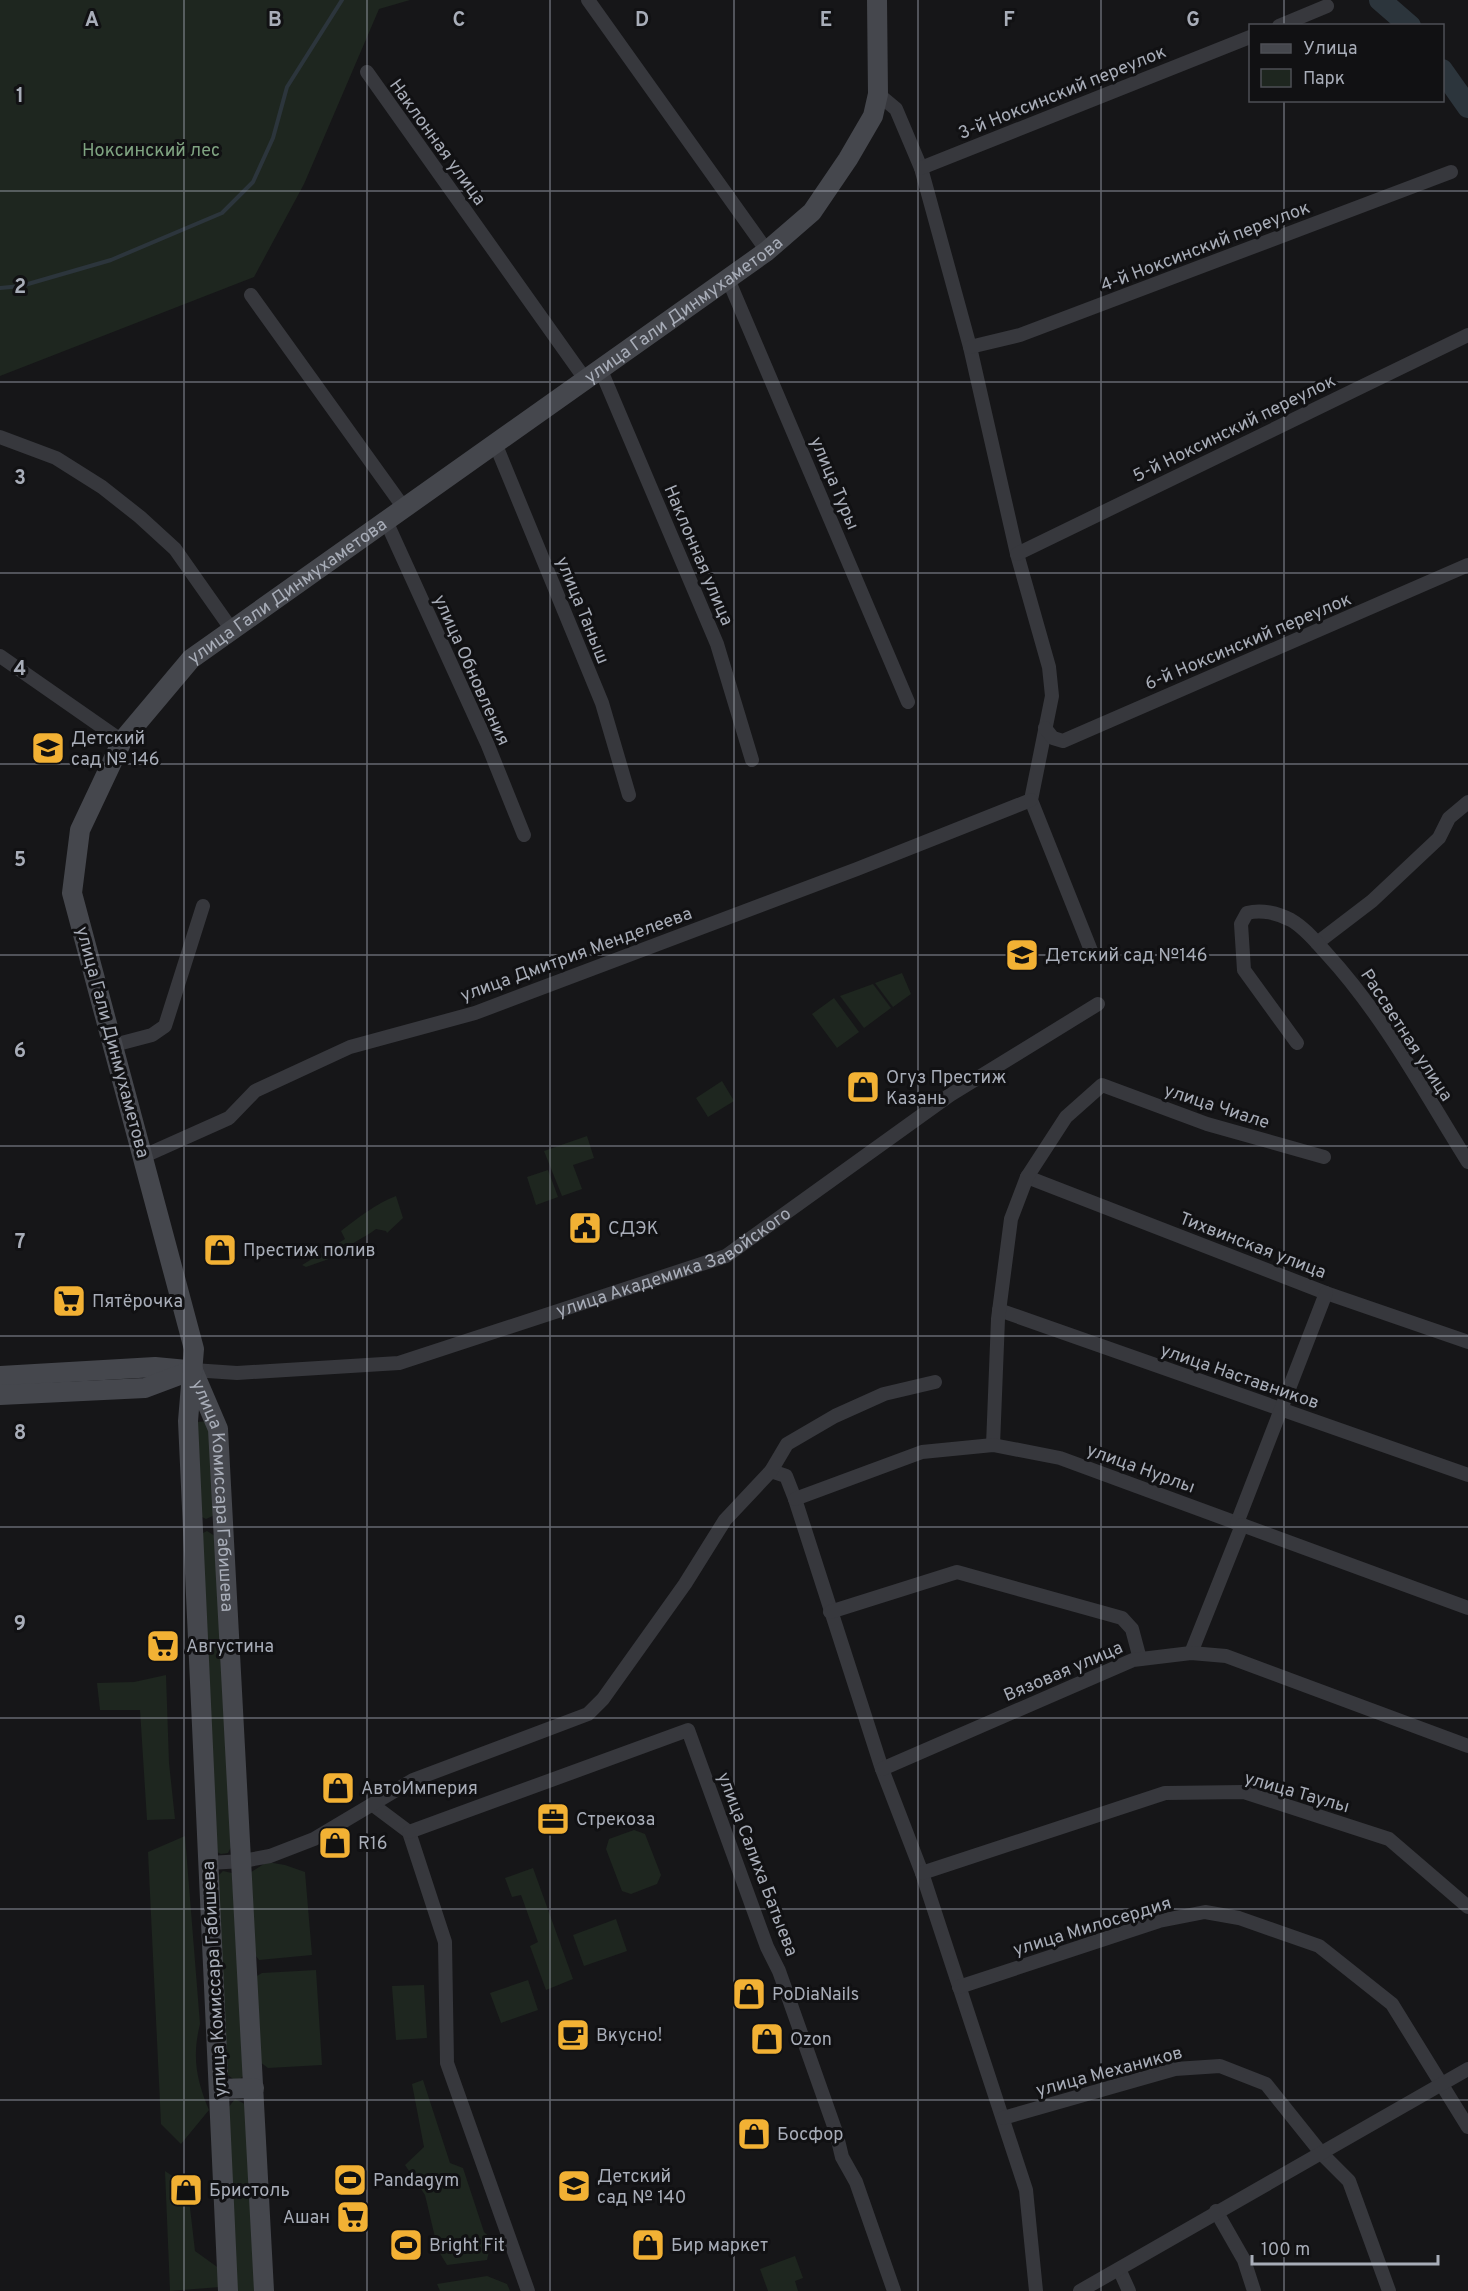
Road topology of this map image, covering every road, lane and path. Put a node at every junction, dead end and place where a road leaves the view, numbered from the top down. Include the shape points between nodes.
1 (588, 0) edge
2 (879, 0) edge
3 (1327, 6) dead end
4 (1284, 24) edge
5 (1249, 38) edge
6 (367, 72) dead end
7 (878, 94) junction
8 (921, 168) junction
9 (1451, 172) dead end
10 (767, 251) junction
11 (728, 279) junction
12 (251, 295) dead end
13 (1468, 335) edge
14 (970, 347) junction
15 (593, 373) junction
16 (0, 437) edge
17 (495, 443) junction
18 (404, 508) junction
19 (386, 521) junction
20 (1017, 554) junction
21 (1468, 565) edge
22 (232, 630) junction
23 (0, 656) edge
24 (908, 702) dead end
25 (1045, 728) junction
26 (122, 741) junction
27 (752, 760) dead end
28 (629, 795) dead end
29 (1031, 800) junction
30 (1468, 802) edge
31 (524, 835) dead end
32 (203, 906) dead end
33 (1317, 943) junction
34 (1092, 953) dead end
35 (1098, 1004) dead end
36 (1297, 1043) dead end
37 (114, 1045) junction
38 (144, 1156) junction
39 (1323, 1157) dead end
40 (1468, 1162) edge
41 (1027, 1177) junction
42 (1326, 1293) junction
43 (999, 1310) junction
44 (1468, 1342) edge
45 (193, 1370) junction
46 (0, 1376) edge
47 (935, 1382) dead end
48 (0, 1395) edge
49 (1280, 1409) junction
50 (993, 1444) junction
51 (771, 1471) junction
52 (1468, 1475) edge
53 (795, 1499) junction
54 (224, 1521) junction
55 (193, 1522) junction
56 (1239, 1524) junction
57 (1468, 1608) edge
58 (830, 1612) junction
59 (1191, 1653) junction
60 (1140, 1659) junction
61 (1468, 1746) edge
62 (882, 1769) junction
63 (373, 1804) junction
64 (409, 1832) junction
65 (243, 1861) junction
66 (209, 1863) junction
67 (922, 1873) junction
68 (1468, 1907) edge
69 (959, 1987) junction
70 (1468, 2069) edge
71 (1442, 2084) junction
72 (254, 2088) junction
73 (219, 2089) junction
74 (1003, 2118) junction
75 (1468, 2127) edge
76 (1322, 2154) junction
77 (1216, 2211) junction
78 (1119, 2271) junction
79 (228, 2291) edge
80 (264, 2291) edge
81 (528, 2291) edge
82 (894, 2291) edge
83 (1036, 2291) edge
84 (1080, 2291) edge
85 (1129, 2291) edge
86 (1254, 2291) edge
87 (1389, 2291) edge

1 - 10 street
2 - 7 street, улица Гали Динмухаметова
3 - 4 street
5 - 8 street, 3-й Ноксинский переулок
6 - 15 street, Наклонная улица
7 - 8 street via 896,109
7 - 10 street, улица Гали Динмухаметова via 873,116 812,212
8 - 14 street
9 - 14 street, 4-й Ноксинский переулок via 1020,335
10 - 11 street, улица Гали Динмухаметова
11 - 15 street, улица Гали Динмухаметова
11 - 24 street, улица Туры
12 - 18 street
13 - 20 street, 5-й Ноксинский переулок
14 - 20 street
15 - 17 street, улица Гали Динмухаметова
15 - 27 street, Наклонная улица via 717,645
16 - 22 street via 56,458 140,517 175,549
17 - 18 street, улица Гали Динмухаметова
17 - 28 street, улица Таныш via 602,703
18 - 19 street, улица Гали Динмухаметова
19 - 22 street, улица Гали Динмухаметова
19 - 31 street, улица Обновления via 487,743
20 - 25 street via 1049,667 1052,696
21 - 25 street, 6-й Ноксинский переулок via 1063,741 1053,738
22 - 26 street, улица Гали Динмухаметова via 191,659
23 - 26 street
25 - 29 street
26 - 37 street, улица Гали Динмухаметова via 80,830 72,893
29 - 34 street
29 - 38 street, улица Дмитрия Менделеева via 475,1012 351,1047 255,1091 229,1118
30 - 33 street via 1449,818 1438,838 1380,893
32 - 37 street via 165,1026 152,1035
33 - 36 street, Рассветная улица via 1291,920 1275,913 1247,913 1241,924 1245,970
33 - 40 street, Рассветная улица via 1358,987
35 - 45 street, улица Академика Завойского via 942,1099 726,1256 399,1364 237,1373
37 - 38 street, улица Гали Динмухаметова
38 - 45 street, улица Гали Динмухаметова via 194,1350
39 - 41 street, улица Чиале via 1207,1124 1102,1085 1066,1117
41 - 42 street, Тихвинская улица
41 - 43 street via 1011,1219
42 - 44 street, Тихвинская улица
42 - 49 street
43 - 49 street, улица Наставников
43 - 50 street
45 - 46 street, улица Академика Завойского via 155,1367
45 - 48 street, улица Академика Завойского via 145,1388
45 - 54 street, улица Комиссара Габишева via 218,1429
45 - 55 street, улица Комиссара Габишева via 188,1421
47 - 51 street via 884,1394 835,1416 787,1443
49 - 52 street, улица Наставников
49 - 56 street
50 - 53 street, улица Нурлы via 922,1452
50 - 56 street, улица Нурлы via 1060,1458
51 - 53 street via 786,1476
51 - 63 street via 725,1520 597,1707 588,1714 413,1780
53 - 58 street
54 - 55 street
54 - 65 street, улица Комиссара Габишева
55 - 66 street, улица Комиссара Габишева
56 - 57 street, улица Нурлы
56 - 59 street
58 - 60 street via 957,1572 1122,1618 1132,1629
58 - 62 street
59 - 60 street, Вязовая улица
59 - 61 street, Вязовая улица via 1226,1656
60 - 62 street, Вязовая улица
62 - 67 street
63 - 64 street
63 - 65 street via 314,1839 270,1856
64 - 81 street via 445,1942 447,2063
64 - 82 street, улица Салиха Батыева via 688,1730 763,1938 780,1971 842,2157 858,2186
65 - 66 street
65 - 72 street, улица Комиссара Габишева
66 - 73 street, улица Комиссара Габишева
67 - 68 street, улица Таулы via 1165,1793 1244,1792 1389,1839
67 - 69 street
69 - 71 street, улица Милосердия via 1159,1921 1205,1911 1239,1918 1319,1946 1392,2004
69 - 74 street
70 - 71 street
71 - 75 street, улица Милосердия
71 - 76 street
72 - 73 street
72 - 80 street, улица Комиссара Габишева
73 - 79 street, улица Комиссара Габишева
74 - 76 street, улица Механиков via 1175,2069 1220,2066 1266,2084
74 - 83 street via 1026,2190
76 - 77 street
76 - 87 street, улица Механиков via 1349,2181
77 - 78 street
77 - 86 street via 1244,2260
78 - 84 street
78 - 85 street

